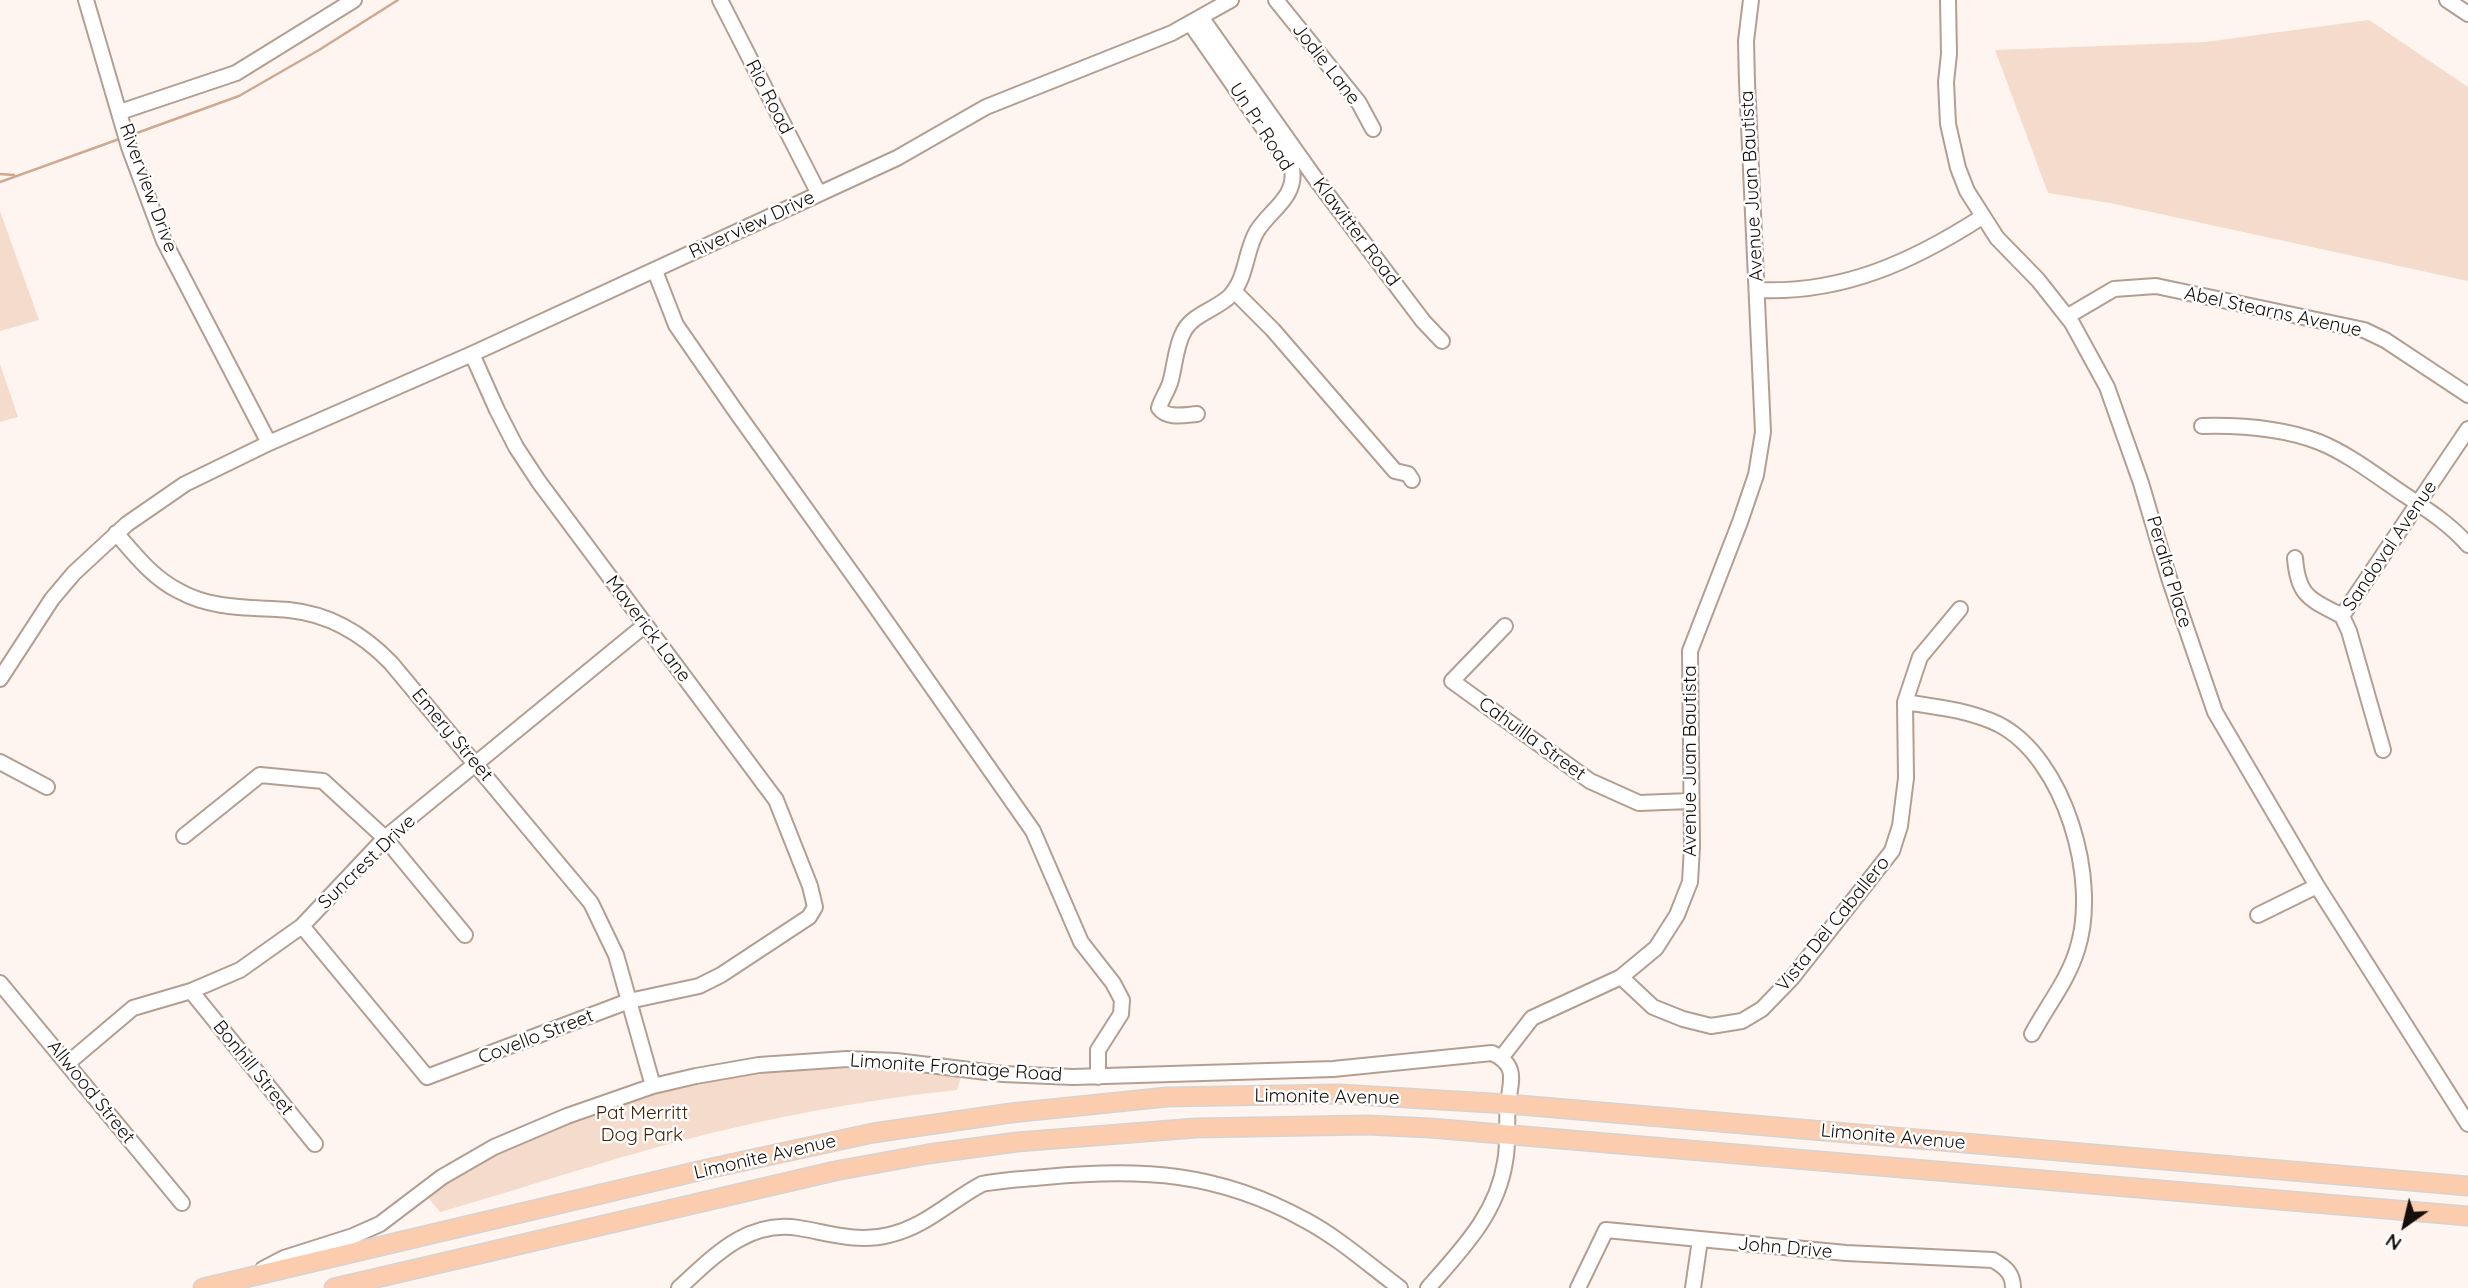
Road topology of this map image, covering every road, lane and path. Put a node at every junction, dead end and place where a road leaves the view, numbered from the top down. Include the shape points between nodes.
1 (86, 0) edge
2 (354, 0) edge
3 (720, 0) edge
4 (1231, 0) edge
5 (1276, 0) edge
6 (1751, 0) edge
7 (1948, 0) edge
8 (2447, 0) edge
9 (2468, 14) edge
10 (1195, 20) junction
11 (120, 113) junction
12 (1373, 129) dead end
13 (1306, 164) junction
14 (1293, 172) junction
15 (819, 194) junction
16 (1982, 217) junction
17 (655, 271) junction
18 (1757, 290) junction
19 (1234, 291) junction
20 (2068, 316) junction
21 (1442, 341) dead end
22 (472, 354) junction
23 (2468, 394) edge
24 (1197, 414) dead end
25 (2202, 426) dead end
26 (2468, 429) edge
27 (269, 443) junction
28 (1412, 480) dead end
29 (2418, 504) junction
30 (116, 534) junction
31 (2468, 545) edge
32 (2295, 558) dead end
33 (1960, 609) dead end
34 (2342, 615) junction
35 (645, 625) junction
36 (1506, 626) dead end
37 (0, 679) edge
38 (1905, 702) junction
39 (2383, 751) dead end
40 (0, 762) edge
41 (477, 764) junction
42 (47, 787) dead end
43 (1690, 801) junction
44 (184, 836) dead end
45 (386, 838) junction
46 (2317, 886) junction
47 (815, 907) joint
48 (2258, 915) dead end
49 (302, 926) junction
50 (466, 935) dead end
51 (1621, 977) junction
52 (0, 983) edge
53 (191, 991) junction
54 (629, 1001) junction
55 (2032, 1034) dead end
56 (1501, 1058) junction
57 (68, 1063) junction
58 (1098, 1077) junction
59 (653, 1086) junction
60 (1508, 1104) junction
61 (2468, 1124) edge
62 (1508, 1134) junction
63 (315, 1144) dead end
64 (2468, 1186) edge
65 (182, 1203) dead end
66 (2468, 1216) edge
67 (1700, 1240) junction
68 (248, 1277) junction
69 (203, 1288) edge
70 (334, 1288) edge
71 (679, 1288) edge
72 (1400, 1288) edge
73 (1429, 1288) edge
74 (1578, 1288) edge
75 (1693, 1288) edge
76 (2012, 1288) edge

1 - 11 street, Riverview Drive
2 - 11 street via 236,74
3 - 15 street, Rio Road
4 - 10 street, Riverview Drive
5 - 12 street, Jodie Lane via 1359,103
6 - 18 street, Avenue Juan Bautista via 1746,41
7 - 16 street, Peralta Place via 1948,124 1958,168
8 - 9 street
10 - 13 street, Klawitter Road
10 - 14 street, Un Pr Road
10 - 15 street, Riverview Drive via 986,107 897,158
11 - 27 street, Riverview Drive via 164,241
13 - 14 street
13 - 21 street, Klawitter Road
14 - 19 street, Un Pr Road via 1289,192 1256,232
15 - 17 street, Riverview Drive
16 - 18 street via 1908,260 1856,279 1794,290
16 - 20 street, Peralta Place
17 - 22 street, Riverview Drive
17 - 58 street via 676,325 1033,831 1081,942 1122,1000 1121,1014 1098,1050
18 - 43 street, Avenue Juan Bautista via 1763,432 1756,475 1690,651
19 - 24 street, Un Pr Road via 1184,330 1160,404 1163,413 1170,415
19 - 28 street via 1395,471
20 - 23 street, Abel Stearns Avenue via 2114,289 2156,286 2364,330
20 - 46 street, Peralta Place via 2107,387 2215,712
22 - 27 street, Riverview Drive
22 - 35 street, Maverick Lane via 516,447
25 - 29 street via 2237,425 2319,442
26 - 29 street, Sandoval Avenue
27 - 30 street, Riverview Drive via 158,500
29 - 31 street
29 - 34 street, Sandoval Avenue
30 - 37 street, Riverview Drive via 52,599
30 - 41 street, Emery Street via 161,580 196,599 313,614 359,635 391,663
32 - 34 street via 2304,593
33 - 38 street, Vista Del Caballero via 1920,657
34 - 39 street, Sandoval Avenue
35 - 41 street, Suncrest Drive
35 - 47 street, Maverick Lane via 776,800
36 - 43 street, Cahuilla Street via 1451,681 1590,781 1639,803
38 - 51 street, Vista Del Caballero via 1906,778 1892,851 1762,1009 1742,1021 1711,1026 1653,1007
38 - 55 street via 1969,712 2000,725 2030,748 2050,774 2064,807 2083,866 2084,923 2068,971
40 - 42 street
41 - 45 street, Suncrest Drive
41 - 54 street, Emery Street via 591,903 616,955
43 - 51 street, Avenue Juan Bautista via 1690,882 1677,915 1656,948
44 - 45 street via 260,775 323,781
45 - 49 street, Suncrest Drive
45 - 50 street
46 - 48 street
46 - 61 street, Peralta Place
47 - 54 street, Covello Street via 809,917 721,975 699,986
49 - 53 street, Suncrest Drive via 240,970
49 - 54 street, Covello Street via 427,1077
51 - 56 street, Avenue Juan Bautista via 1532,1018
52 - 57 street, Allwood Street
53 - 57 street, Suncrest Drive via 132,1008
53 - 63 street, Bonhill Street
54 - 59 street, Emery Street
56 - 58 street, Limonite Frontage Road via 1492,1053 1333,1069
56 - 60 street via 1510,1069
57 - 65 street, Allwood Street
58 - 59 street, Limonite Frontage Road via 847,1059 759,1065
59 - 68 street, Limonite Frontage Road via 494,1147 442,1177 380,1224 284,1258
60 - 62 street
60 - 64 main road, Limonite Avenue
60 - 68 main road, Limonite Avenue via 1339,1094 1167,1097 957,1120 789,1150
62 - 66 main road, Limonite Avenue
62 - 70 main road, Limonite Avenue via 1329,1125 1196,1128 1017,1142 835,1171
62 - 73 street via 1501,1181 1488,1215
67 - 74 street, John Drive via 1606,1230
67 - 75 street
67 - 76 street, John Drive via 1846,1254 1993,1260 2006,1267
68 - 69 main road, Limonite Avenue
71 - 72 street via 750,1233 783,1227 843,1238 887,1236 923,1223 982,1184 1096,1172 1204,1181 1270,1202 1341,1243

